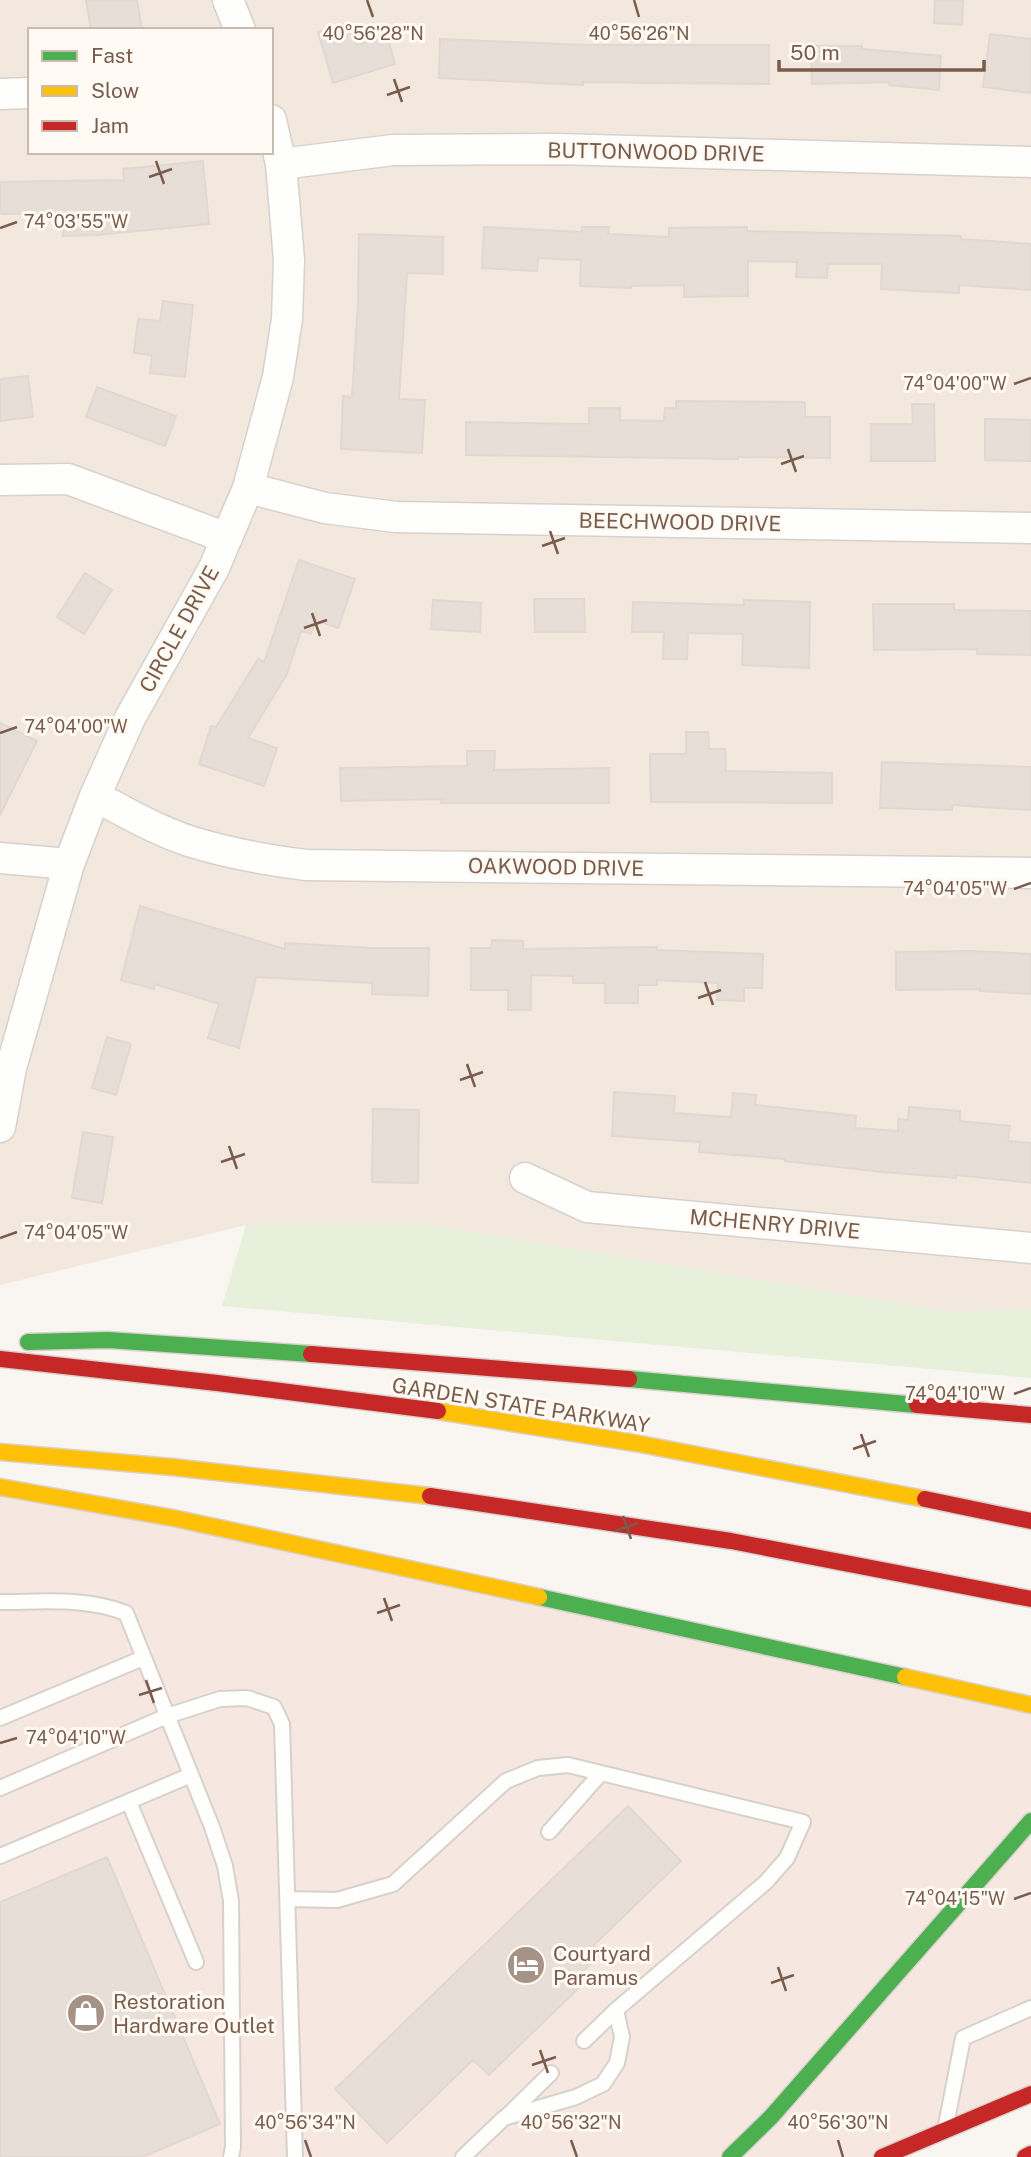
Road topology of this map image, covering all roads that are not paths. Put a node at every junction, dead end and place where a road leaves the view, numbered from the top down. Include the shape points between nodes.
1 (229, 0) edge
2 (239, 28) edge
3 (28, 93) edge
4 (0, 94) edge
5 (273, 129) edge
6 (1031, 162) edge
7 (281, 164) junction
8 (0, 480) edge
9 (248, 488) junction
10 (1031, 528) edge
11 (227, 538) junction
12 (95, 796) junction
13 (0, 858) edge
14 (69, 864) junction
15 (1031, 873) edge
16 (0, 1127) edge
17 (525, 1178) dead end
18 (1031, 1248) edge
19 (13, 1342) dead end
20 (0, 1359) edge
21 (1031, 1415) edge
22 (0, 1452) edge
23 (0, 1487) edge
24 (1031, 1521) edge
25 (1031, 1599) edge
26 (0, 1602) edge
27 (144, 1658) junction
28 (1031, 1705) edge
29 (167, 1716) junction
30 (0, 1718) edge
31 (601, 1773) junction
32 (191, 1775) junction
33 (0, 1788) edge
34 (129, 1802) junction
35 (1031, 1821) edge
36 (549, 1832) dead end
37 (0, 1856) edge
38 (287, 1899) junction
39 (196, 1962) dead end
40 (1031, 2008) edge
41 (616, 2010) junction
42 (584, 2041) dead end
43 (551, 2073) dead end
44 (1031, 2094) edge
45 (504, 2118) junction
46 (945, 2131) junction
47 (1031, 2154) edge
48 (231, 2157) edge
49 (295, 2157) edge
50 (463, 2157) edge
51 (730, 2157) edge
52 (882, 2157) edge
53 (1025, 2157) edge

1 - 2 street
3 - 4 street
5 - 7 street, CIRCLE DRIVE
6 - 7 street, BUTTONWOOD DRIVE via 558,149 393,150
7 - 9 street, CIRCLE DRIVE via 289,260 287,319 278,377
8 - 11 street via 68,479
9 - 10 street, BEECHWOOD DRIVE via 324,508 396,517
9 - 11 street, CIRCLE DRIVE
11 - 12 street, CIRCLE DRIVE via 130,718
12 - 14 street, CIRCLE DRIVE
12 - 15 street, OAKWOOD DRIVE via 188,841 250,858 306,865
13 - 14 street
14 - 16 street, CIRCLE DRIVE via 18,1042
17 - 18 street, MCHENRY DRIVE via 587,1207
19 - 21 highway via 108,1340 457,1364
20 - 24 highway, GARDEN STATE PARKWAY via 282,1391 550,1429
22 - 25 highway via 247,1474 579,1518
23 - 28 highway via 295,1543
26 - 27 lane via 81,1602 126,1613
27 - 29 lane
27 - 30 lane
29 - 32 lane
29 - 33 lane
29 - 38 lane via 220,1699 247,1698 274,1707 282,1724
31 - 36 lane
31 - 38 lane via 568,1765 538,1768 506,1781 393,1884 337,1900
31 - 41 lane via 803,1822 788,1858 766,1882
32 - 34 lane
32 - 48 lane via 225,1866 231,1901
34 - 37 lane
34 - 39 lane
35 - 51 highway via 771,2117
38 - 49 lane
40 - 46 lane via 963,2038
41 - 42 lane
41 - 45 lane via 622,2037 617,2063 603,2084 576,2098
43 - 45 lane
44 - 46 highway
45 - 50 lane
46 - 52 highway
47 - 53 highway

